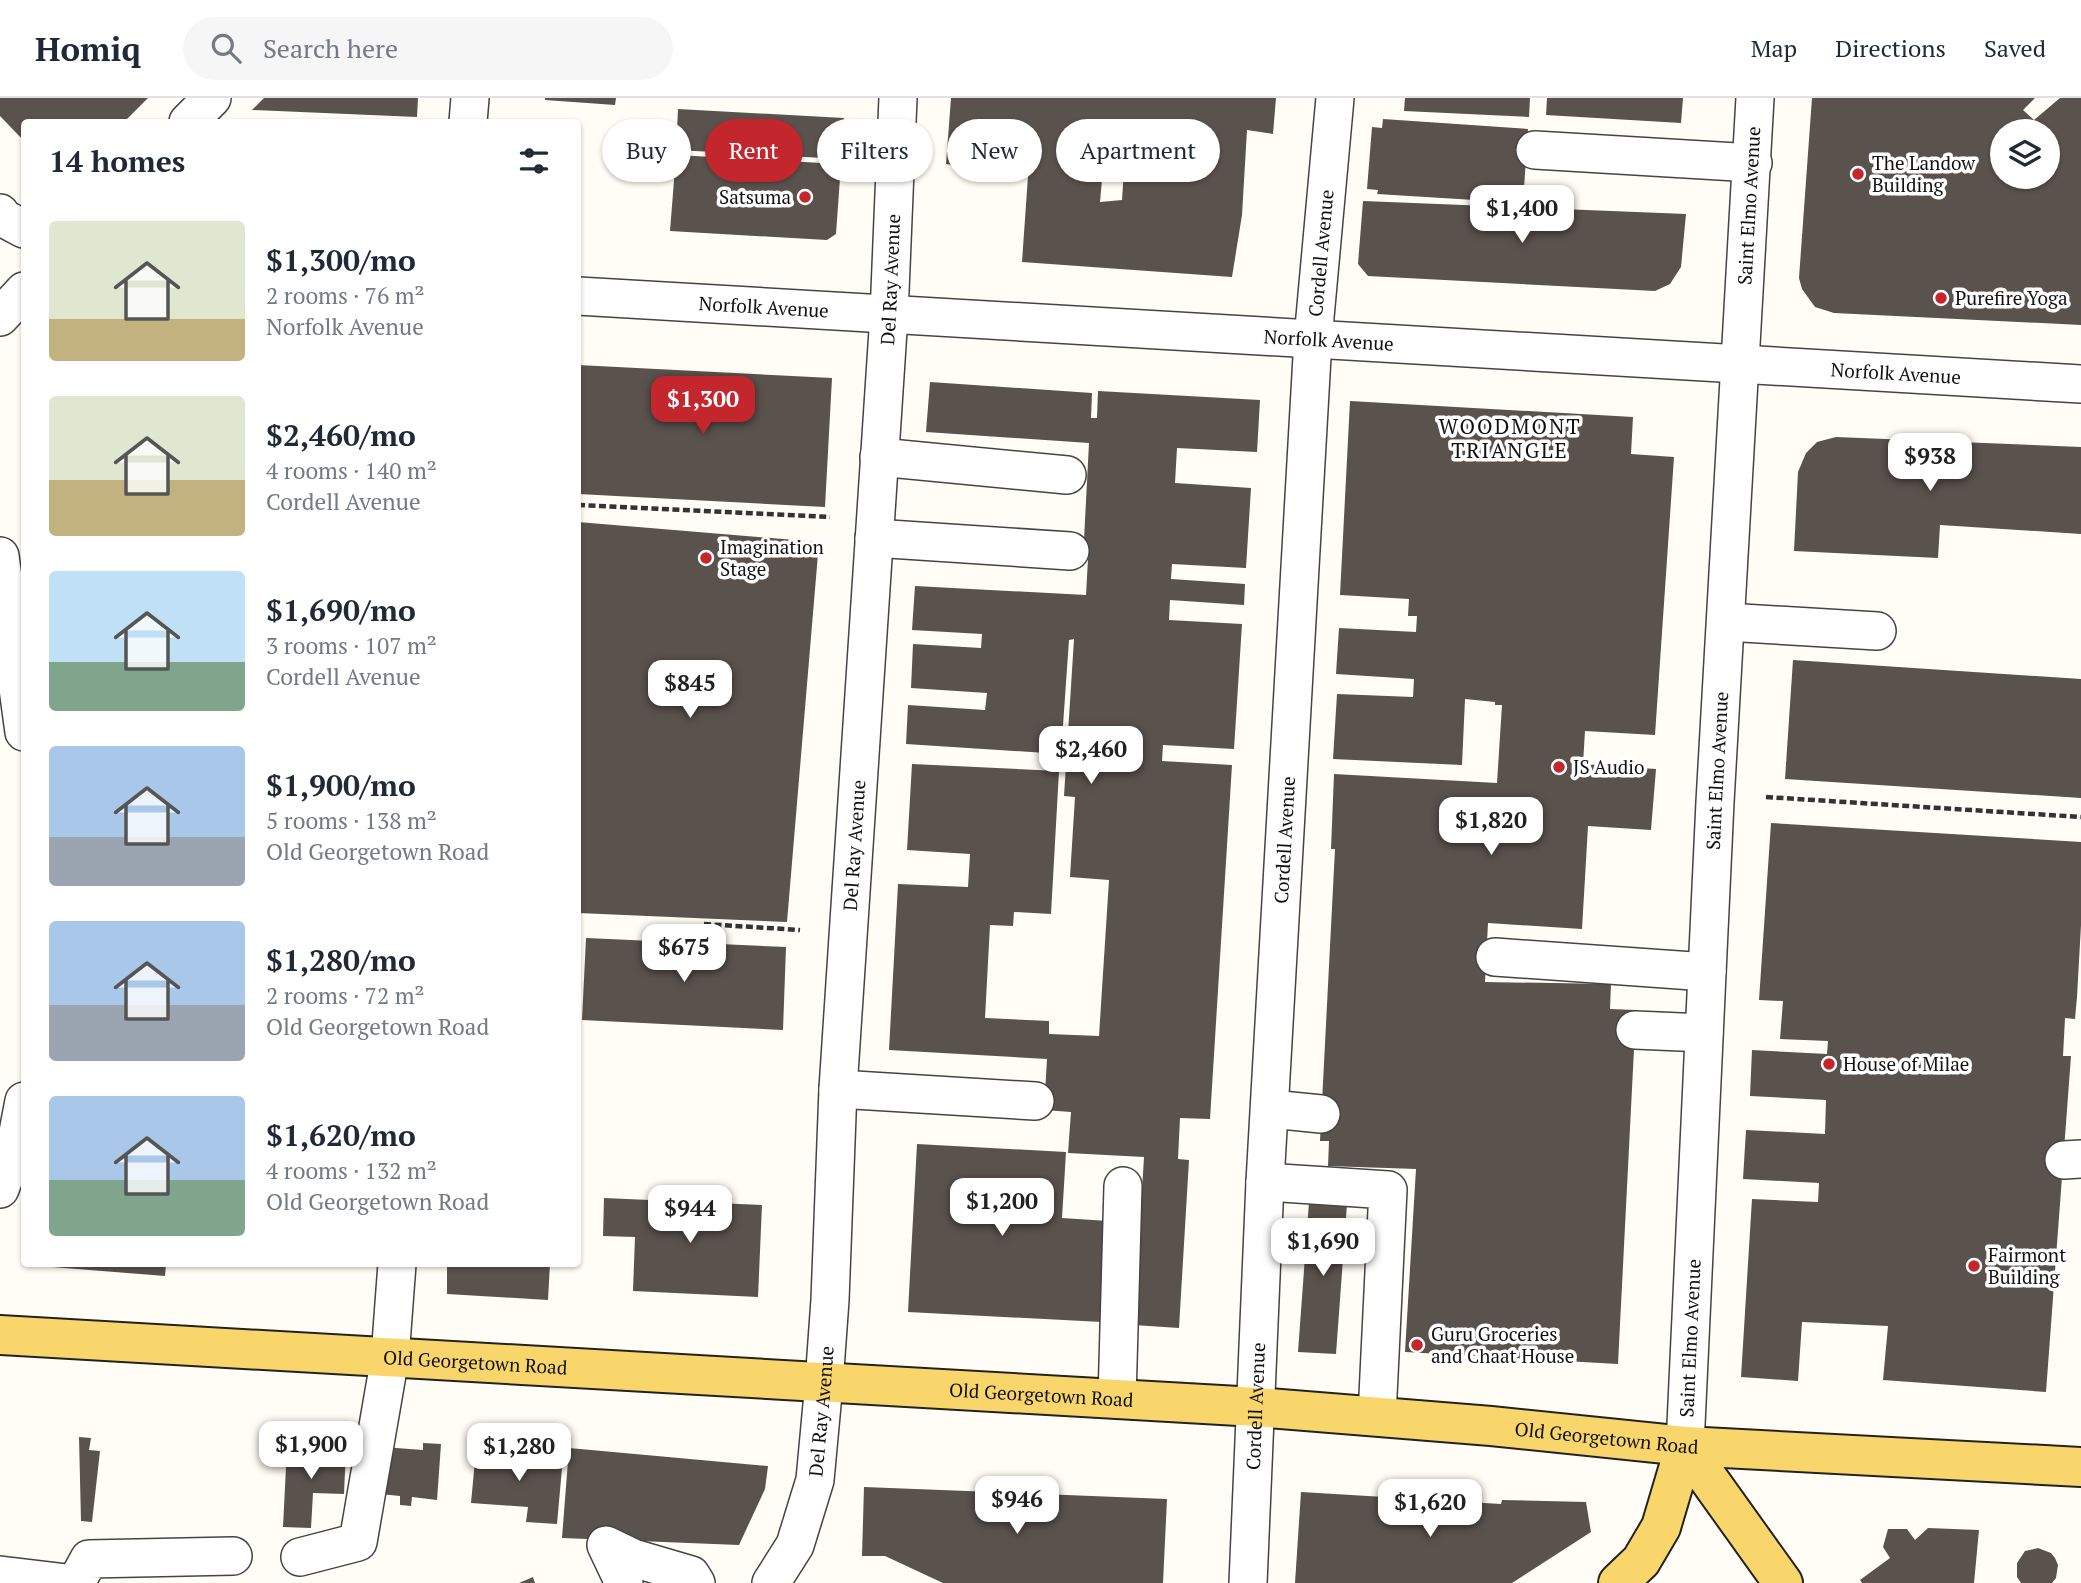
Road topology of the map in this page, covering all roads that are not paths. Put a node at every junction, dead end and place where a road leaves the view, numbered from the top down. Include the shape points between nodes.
1 (470, 98) edge
2 (898, 98) edge
3 (1335, 98) edge
4 (1755, 98) edge
5 (468, 119) edge
6 (1535, 150) dead end
7 (1753, 163) junction
8 (0, 214) edge
9 (21, 227) edge
10 (21, 294) edge
11 (581, 296) edge
12 (889, 315) junction
13 (0, 317) edge
14 (1313, 339) junction
15 (1740, 365) junction
16 (2081, 384) edge
17 (879, 457) junction
18 (1067, 475) dead end
19 (874, 538) junction
20 (1070, 551) dead end
21 (0, 556) edge
22 (1726, 621) junction
23 (1877, 631) dead end
24 (21, 710) edge
25 (1495, 957) dead end
26 (1707, 972) junction
27 (1634, 1030) dead end
28 (1704, 1033) junction
29 (838, 1089) junction
30 (1035, 1101) dead end
31 (1271, 1109) junction
32 (1321, 1114) dead end
33 (21, 1117) edge
34 (1265, 1182) junction
35 (1123, 1186) dead end
36 (0, 1189) edge
37 (397, 1267) edge
38 (0, 1335) edge
39 (390, 1357) junction
40 (824, 1383) junction
41 (1117, 1399) junction
42 (1256, 1407) junction
43 (1377, 1416) junction
44 (1685, 1446) junction
45 (2081, 1467) edge
46 (233, 1556) dead end
47 (300, 1557) dead end
48 (0, 1575) edge
49 (687, 1580) edge
50 (67, 1583) edge
51 (76, 1583) edge
52 (624, 1583) edge
53 (771, 1583) edge
54 (1248, 1583) edge
55 (1618, 1583) edge
56 (1783, 1583) edge

1 - 5 street
2 - 12 street, Del Ray Avenue
3 - 14 street, Cordell Avenue
4 - 7 street, Saint Elmo Avenue
6 - 7 street
7 - 15 street, Saint Elmo Avenue
8 - 9 street
10 - 13 street
11 - 12 street, Norfolk Avenue
12 - 14 street, Norfolk Avenue
12 - 17 street, Del Ray Avenue
14 - 15 street, Norfolk Avenue
14 - 31 street, Cordell Avenue
15 - 16 street, Norfolk Avenue
15 - 22 street, Saint Elmo Avenue
17 - 18 street
17 - 19 street, Del Ray Avenue
19 - 20 street
19 - 29 street, Del Ray Avenue
21 - 24 street
22 - 23 street
22 - 26 street, Saint Elmo Avenue
25 - 26 street
26 - 28 street, Saint Elmo Avenue
27 - 28 street
28 - 44 street, Saint Elmo Avenue
29 - 30 street
29 - 40 street, Del Ray Avenue
31 - 32 street
31 - 34 street, Cordell Avenue
33 - 36 street
34 - 42 street, Cordell Avenue
34 - 43 street via 1388,1189
35 - 41 street
37 - 39 street
38 - 39 main road, Old Georgetown Road
39 - 40 main road, Old Georgetown Road
39 - 47 street via 358,1542
40 - 41 main road, Old Georgetown Road
40 - 53 street, Del Ray Avenue via 815,1480 795,1545
41 - 42 main road, Old Georgetown Road
42 - 43 main road, Old Georgetown Road
42 - 54 street, Cordell Avenue
43 - 44 main road, Old Georgetown Road
44 - 45 main road, Old Georgetown Road
44 - 55 main road via 1661,1527 1641,1561
44 - 56 main road
46 - 51 street via 89,1559
48 - 50 street
49 - 52 street via 606,1545

